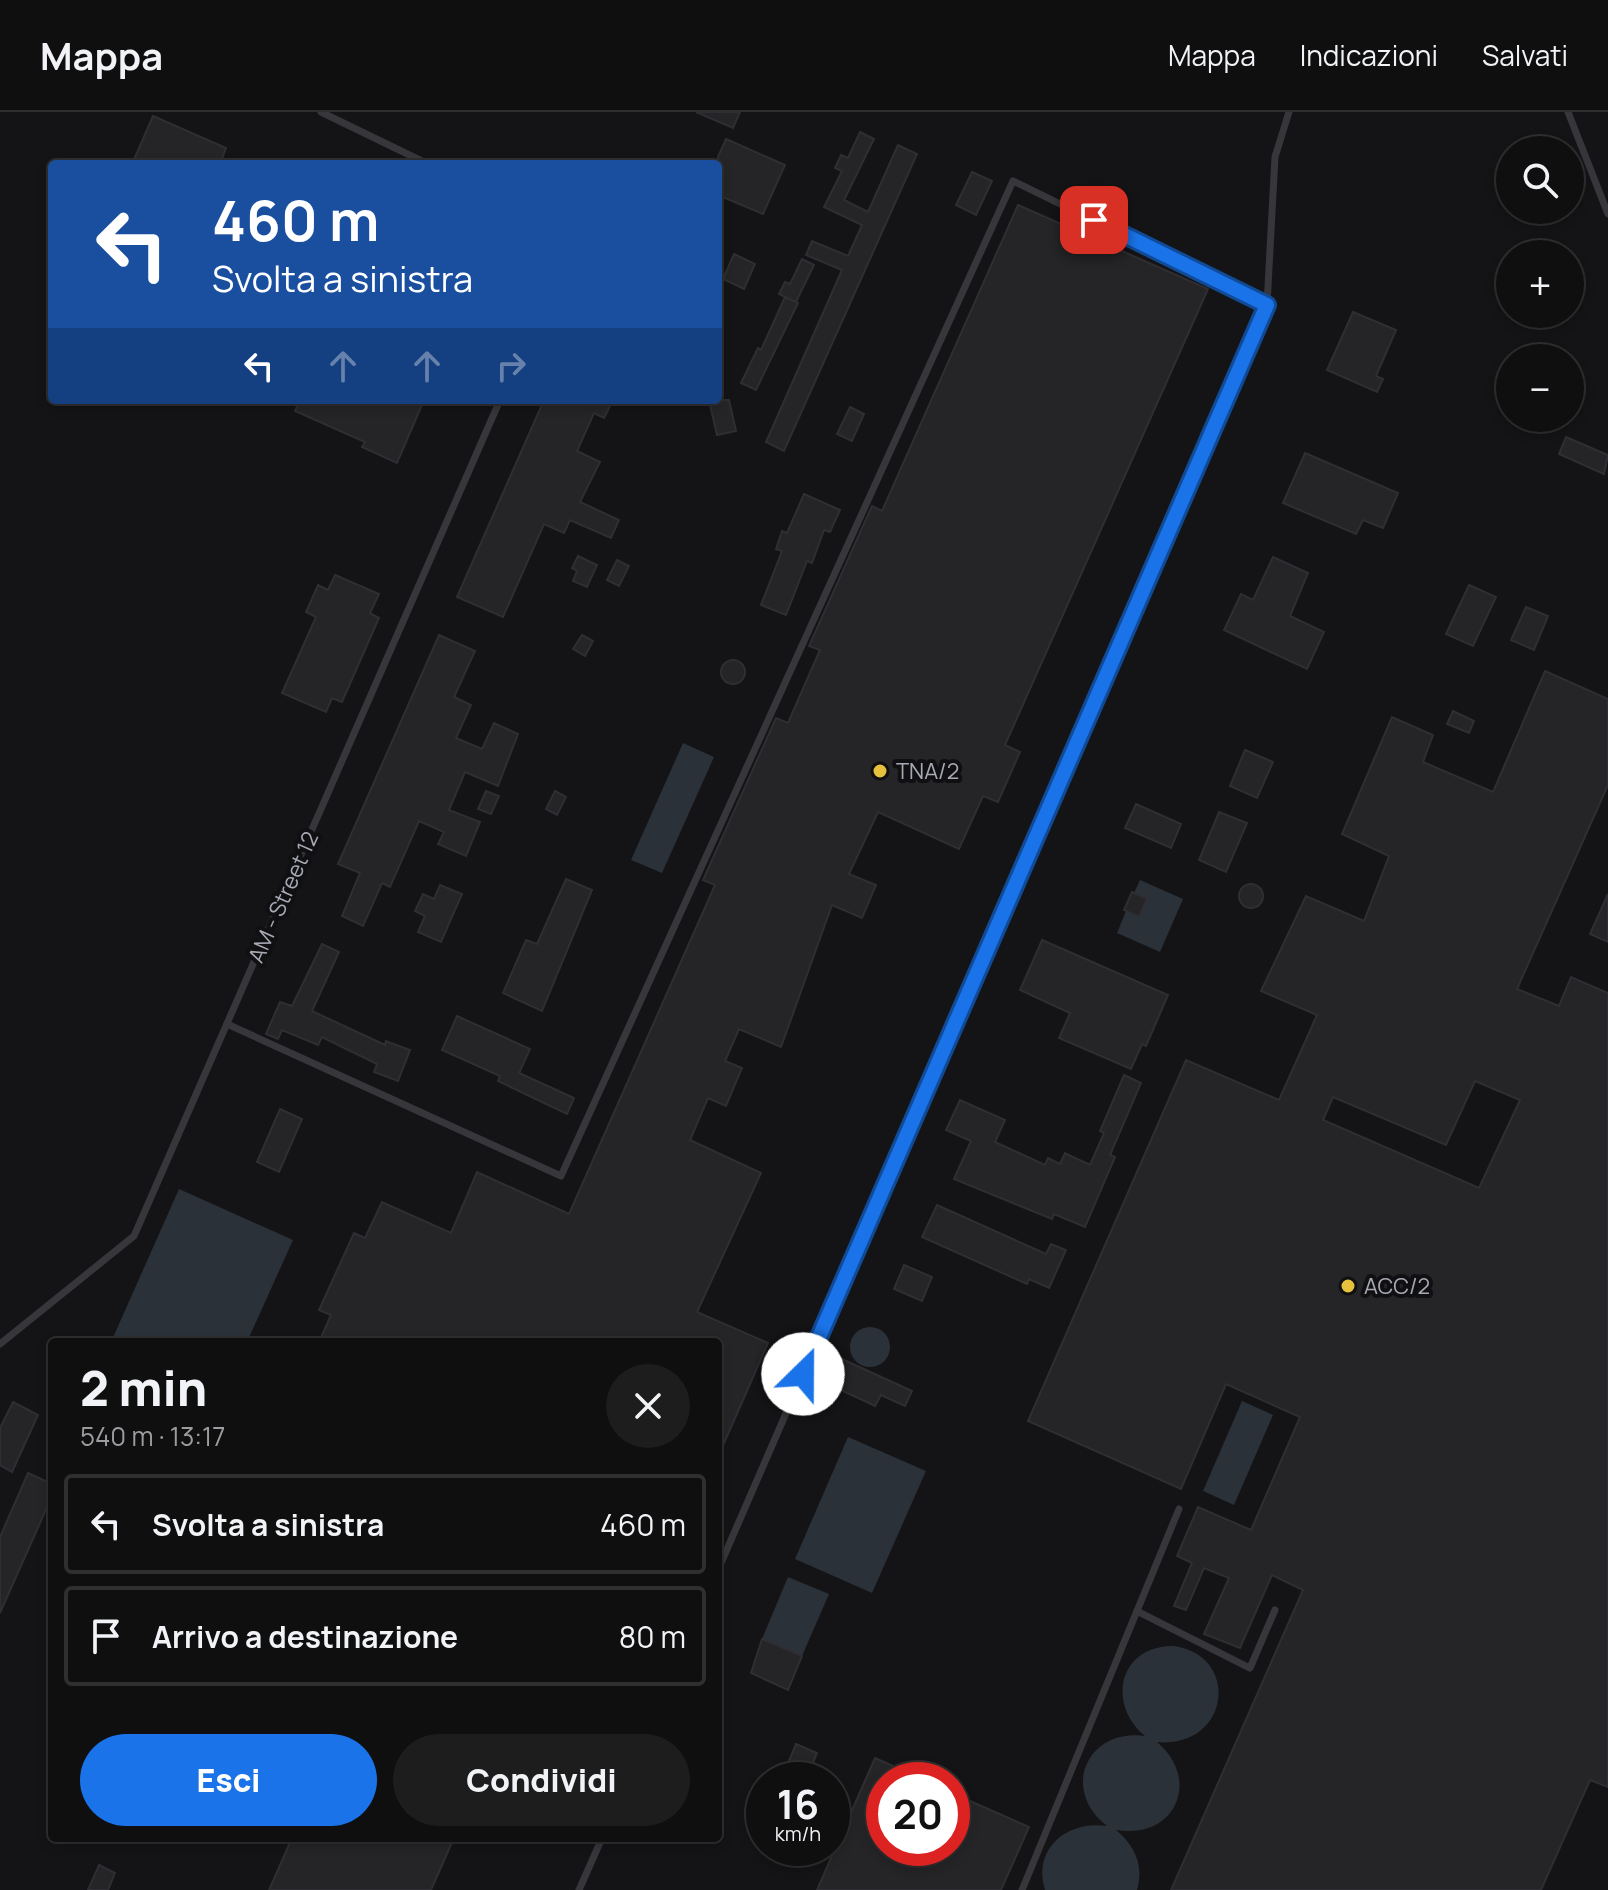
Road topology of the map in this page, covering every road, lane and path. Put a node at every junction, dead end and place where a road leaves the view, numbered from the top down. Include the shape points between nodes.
1 (321, 112) edge
2 (1289, 112) edge
3 (1568, 112) edge
4 (420, 160) edge
5 (1608, 214) edge
6 (1267, 305) junction
7 (498, 404) edge
8 (227, 1024) junction
9 (0, 1344) edge
10 (1179, 1509) dead end
11 (722, 1561) edge
12 (1275, 1610) dead end
13 (1137, 1611) junction
14 (600, 1842) edge
15 (579, 1890) edge
16 (1022, 1890) edge

1 - 4 lane
2 - 6 lane via 1275,157
3 - 5 lane
6 - 8 lane via 1013,181 561,1176
6 - 11 lane
7 - 8 lane, AM - Street 12
8 - 9 lane, AM - Street 12 via 134,1236
10 - 13 lane
12 - 13 lane via 1250,1668
13 - 16 lane
14 - 15 lane

